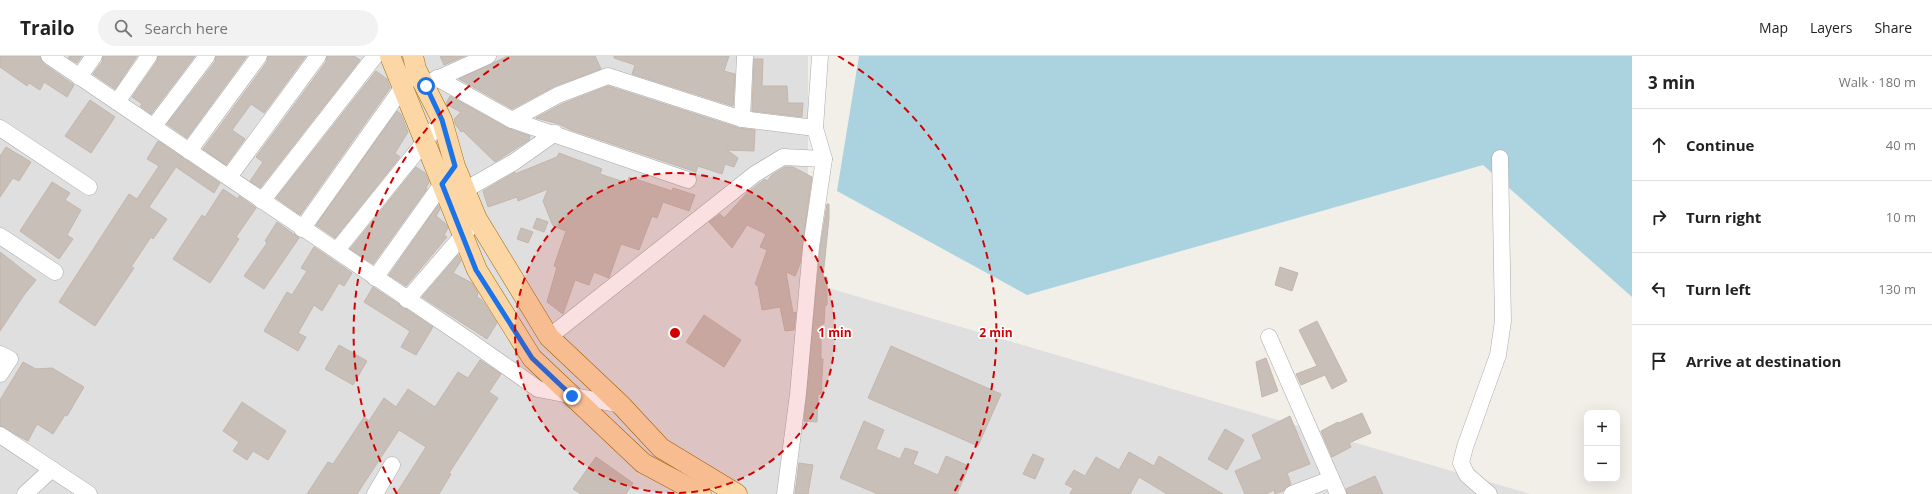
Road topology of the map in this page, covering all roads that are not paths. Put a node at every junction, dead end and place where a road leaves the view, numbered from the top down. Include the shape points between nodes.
1 (49, 56) edge
2 (94, 56) edge
3 (149, 56) edge
4 (206, 56) edge
5 (259, 56) edge
6 (318, 56) edge
7 (375, 56) edge
8 (390, 56) edge
9 (488, 56) edge
10 (745, 56) edge
11 (820, 56) edge
12 (423, 72) edge
13 (79, 76) junction
14 (403, 88) junction
15 (117, 102) junction
16 (742, 119) junction
17 (442, 120) junction
18 (512, 120) junction
19 (154, 126) junction
20 (815, 128) junction
21 (1, 130) edge
22 (554, 133) junction
23 (425, 142) junction
24 (188, 151) junction
25 (1500, 158) dead end
26 (824, 159) junction
27 (455, 166) junction
28 (229, 177) junction
29 (688, 180) dead end
30 (442, 184) junction
31 (89, 187) dead end
32 (465, 190) junction
33 (262, 201) junction
34 (477, 219) junction
35 (302, 228) junction
36 (0, 236) edge
37 (463, 236) junction
38 (336, 250) junction
39 (55, 272) dead end
40 (375, 278) junction
41 (408, 300) junction
42 (549, 337) junction
43 (1269, 337) dead end
44 (0, 354) edge
45 (0, 374) edge
46 (572, 396) junction
47 (621, 405) junction
48 (0, 435) edge
49 (392, 465) dead end
50 (52, 469) junction
51 (1331, 479) junction
52 (26, 494) edge
53 (89, 494) edge
54 (375, 494) edge
55 (701, 494) edge
56 (737, 494) edge
57 (785, 494) edge
58 (1292, 494) edge
59 (1338, 494) edge
60 (1489, 494) edge

1 - 13 street
2 - 13 street
3 - 15 street
4 - 19 street
5 - 24 street
6 - 28 street
7 - 33 street
8 - 14 main road
9 - 12 street
10 - 16 street
11 - 20 street
12 - 14 street
12 - 17 main road
12 - 18 street
13 - 15 street
14 - 23 main road
14 - 35 street
15 - 19 street
16 - 18 street via 608,76 558,94
16 - 20 street
17 - 23 street
17 - 27 main road
18 - 22 street
19 - 24 street
20 - 26 street
21 - 31 street
22 - 29 street
22 - 32 street via 514,162
23 - 30 main road
23 - 38 street
24 - 28 street
25 - 60 street via 1503,320 1498,355 1461,464 1467,475
26 - 42 street via 783,157 755,174
26 - 57 street via 811,247 798,394
27 - 30 street
27 - 32 main road
28 - 33 street
30 - 37 main road
30 - 40 street
32 - 34 main road
33 - 35 street
34 - 37 street
34 - 42 main road
35 - 38 street
36 - 39 street
37 - 41 street
37 - 46 main road via 476,270 532,358
38 - 40 street
40 - 41 street
41 - 46 street via 538,389
42 - 47 main road
43 - 51 street
44 - 45 street via 10,359
46 - 47 street
46 - 55 main road via 643,463
47 - 56 main road via 661,448
48 - 50 street
49 - 54 street
50 - 52 street
50 - 53 street
51 - 58 street
51 - 59 street

